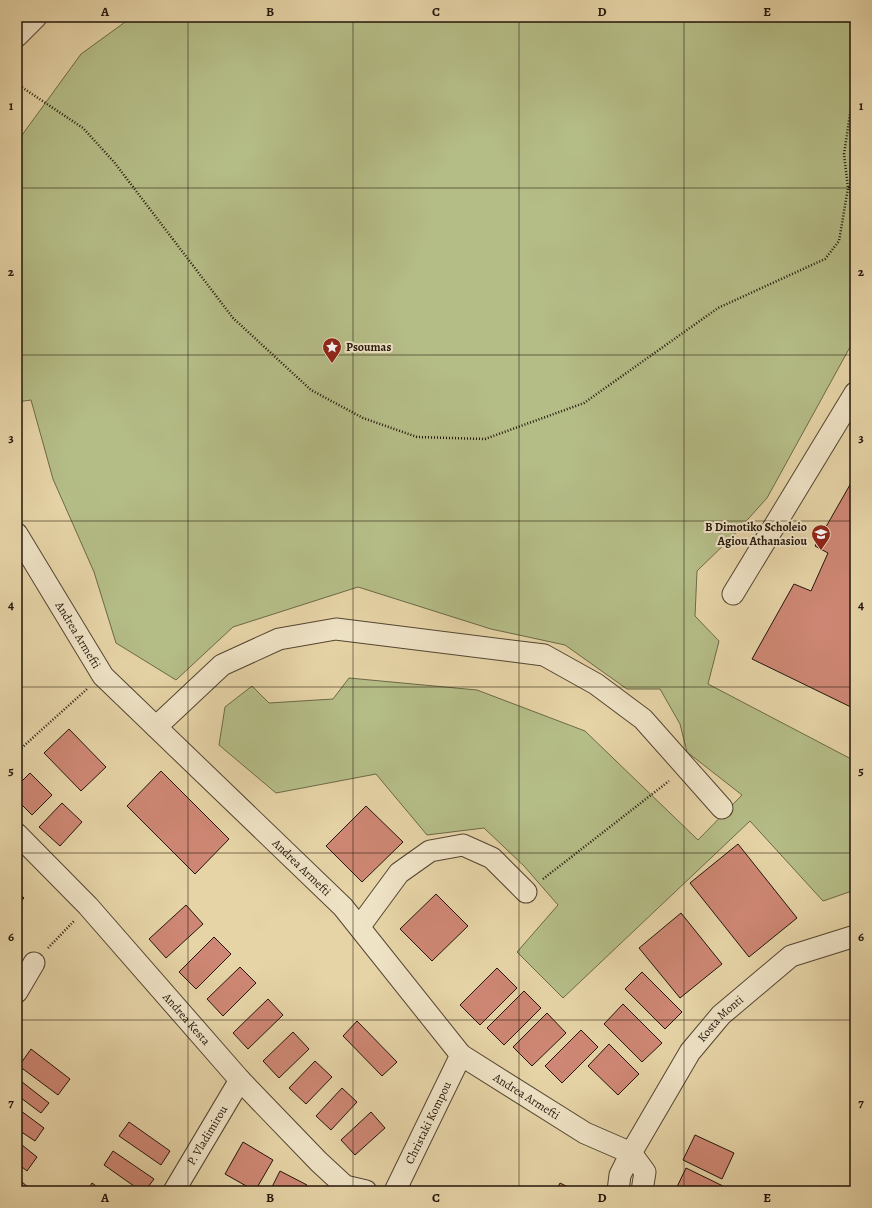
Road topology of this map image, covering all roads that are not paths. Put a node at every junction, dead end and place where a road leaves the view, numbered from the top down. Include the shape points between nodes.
1 (36, 17) edge
2 (17, 36) edge
3 (855, 393) edge
4 (17, 534) edge
5 (733, 594) dead end
6 (156, 727) junction
7 (722, 808) dead end
8 (17, 834) edge
9 (526, 892) road end
10 (360, 926) junction
11 (855, 936) edge
12 (34, 963) road end
13 (17, 992) edge
14 (461, 1054) junction
15 (240, 1080) junction
16 (631, 1153) junction
17 (174, 1191) edge
18 (366, 1191) edge
19 (396, 1191) edge
20 (618, 1191) edge
21 (642, 1191) edge

1 - 2 street
3 - 5 street
4 - 6 street, Andrea Armefti via 103,676
6 - 7 street via 222,665 279,639 336,629 544,655 596,684 643,718
6 - 10 street, Andrea Armefti
8 - 15 street, Andrea Kesta via 88,906
9 - 10 street via 492,858 463,845 430,851 399,873
10 - 14 street, Andrea Armefti
11 - 16 street, Kosta Monti via 791,956 721,1015 690,1052
12 - 13 street
14 - 16 street, Andrea Armefti via 585,1133
14 - 19 street, Christaki Kompou
15 - 17 street, P. Vladimirou
15 - 18 street, Andrea Kesta via 345,1186
16 - 20 street, Kosta Monti via 620,1175
16 - 21 street via 645,1172

